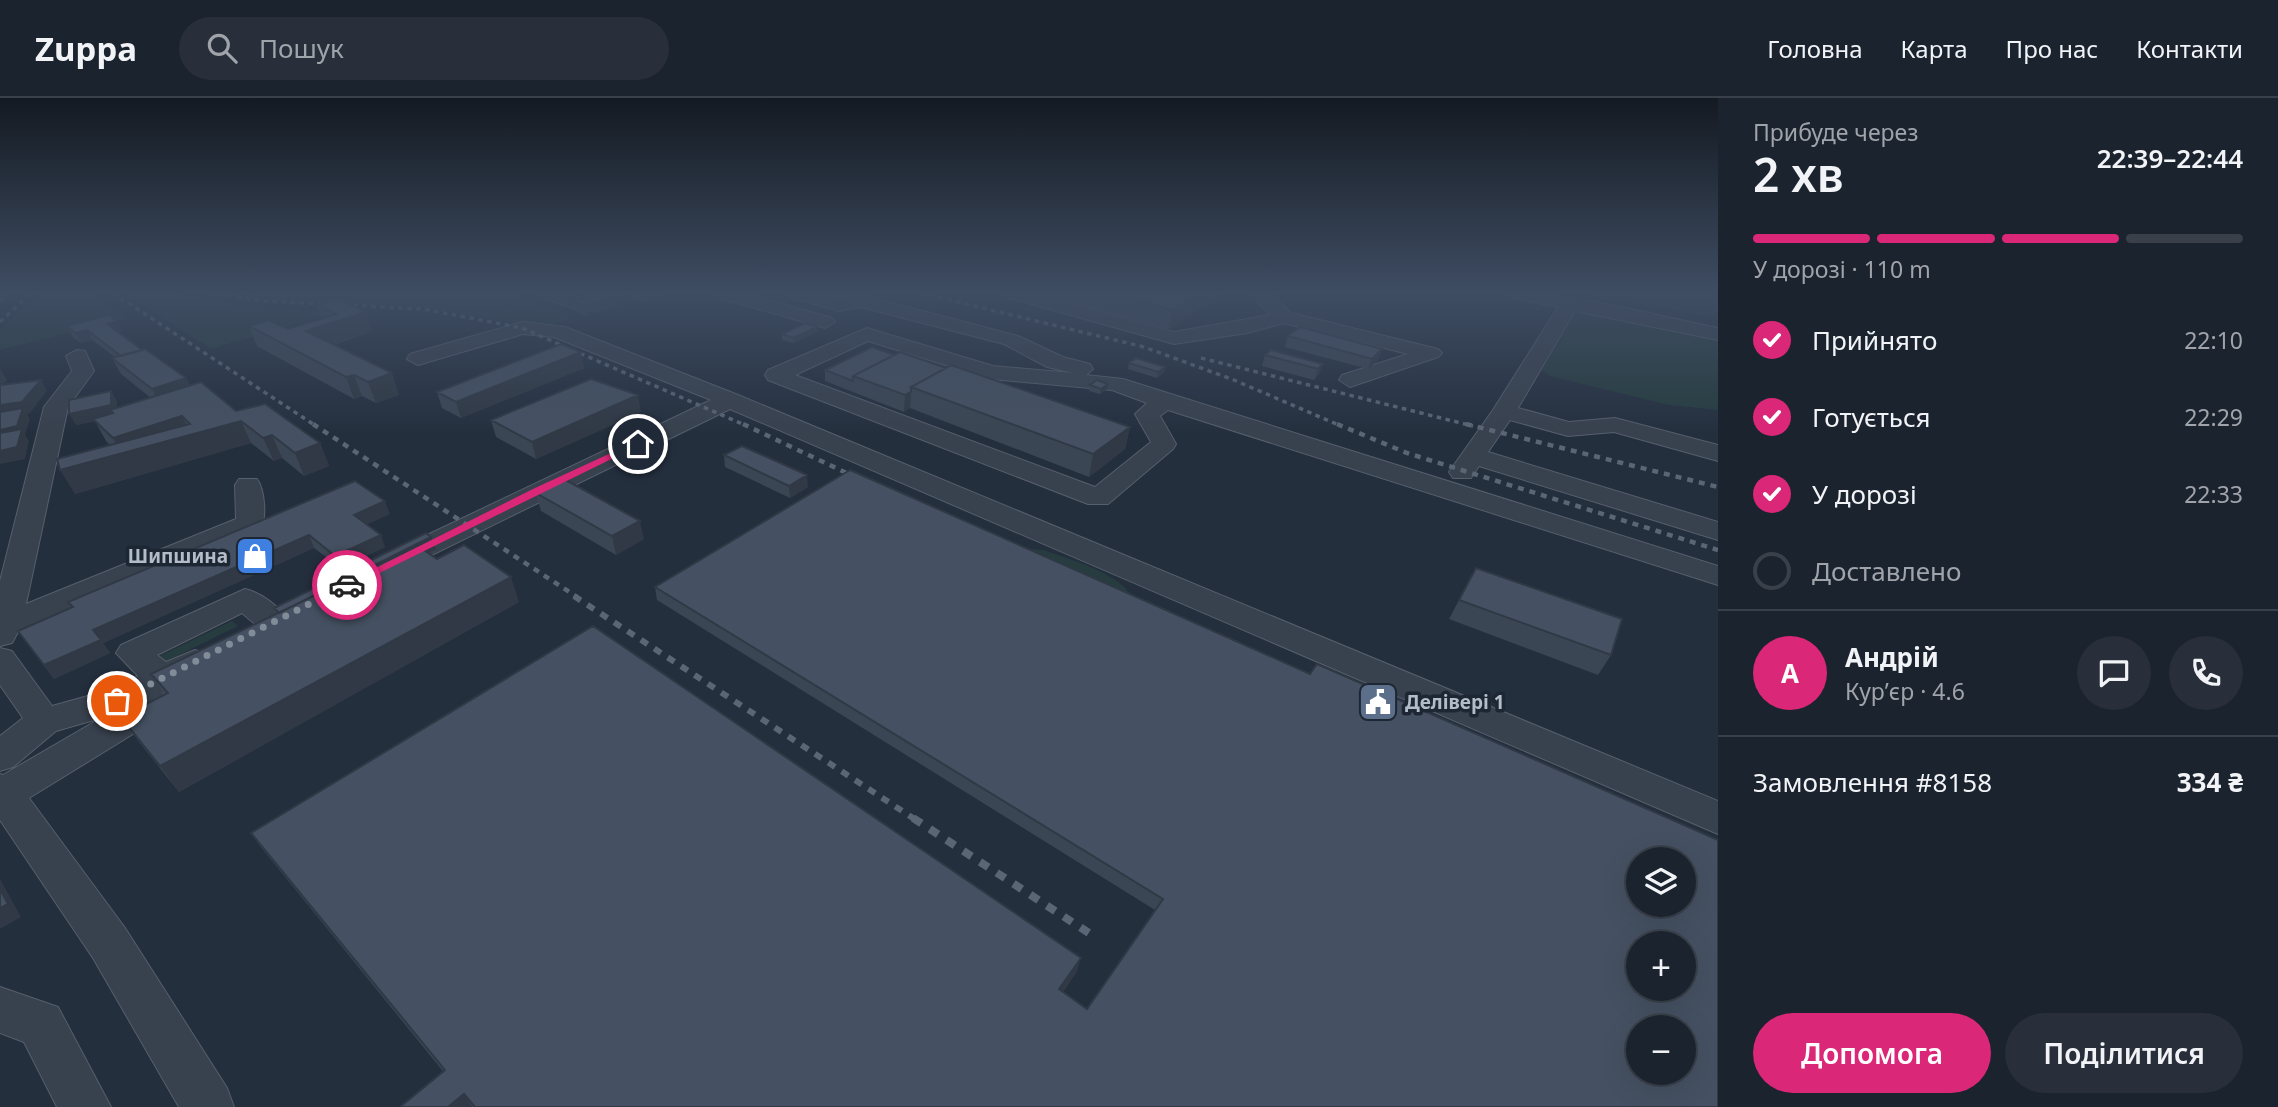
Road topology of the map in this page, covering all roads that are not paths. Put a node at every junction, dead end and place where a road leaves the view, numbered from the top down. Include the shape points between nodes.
1 (481, 340) edge
2 (581, 340) edge
3 (853, 340) edge
4 (887, 340) edge
5 (1010, 340) edge
6 (1378, 340) edge
7 (1547, 340) edge
8 (77, 356) dead end
9 (418, 359) dead end
10 (1350, 380) dead end
11 (1115, 384) junction
12 (730, 400) junction
13 (1165, 402) junction
14 (1504, 411) junction
15 (1718, 453) edge
16 (1475, 456) junction
17 (248, 485) dead end
18 (1451, 491) junction
19 (1718, 531) edge
20 (436, 562) edge
21 (1718, 576) edge
22 (3, 630) edge
23 (261, 637) junction
24 (0, 659) edge
25 (163, 678) junction
26 (44, 721) junction
27 (4, 795) edge
28 (1718, 818) edge
29 (0, 1010) edge
30 (85, 1107) edge
31 (208, 1107) edge

1 - 9 lane
2 - 12 lane
3 - 13 lane via 776,375 1098,498 1164,444 1147,414
4 - 11 lane via 991,372
5 - 11 lane
6 - 10 lane via 1430,353
7 - 14 lane
8 - 22 lane via 83,371 56,407
11 - 13 lane
12 - 20 lane via 538,490 370,584
12 - 28 lane
13 - 18 lane
14 - 15 lane via 1568,429 1615,425
14 - 16 lane
16 - 18 lane
16 - 19 lane
17 - 22 lane via 250,523
18 - 21 lane
23 - 25 lane
23 - 25 lane via 245,599 134,653
23 - 27 lane
24 - 26 lane
25 - 26 lane via 117,701
26 - 27 lane
27 - 31 lane via 108,943
29 - 30 lane via 41,1024

